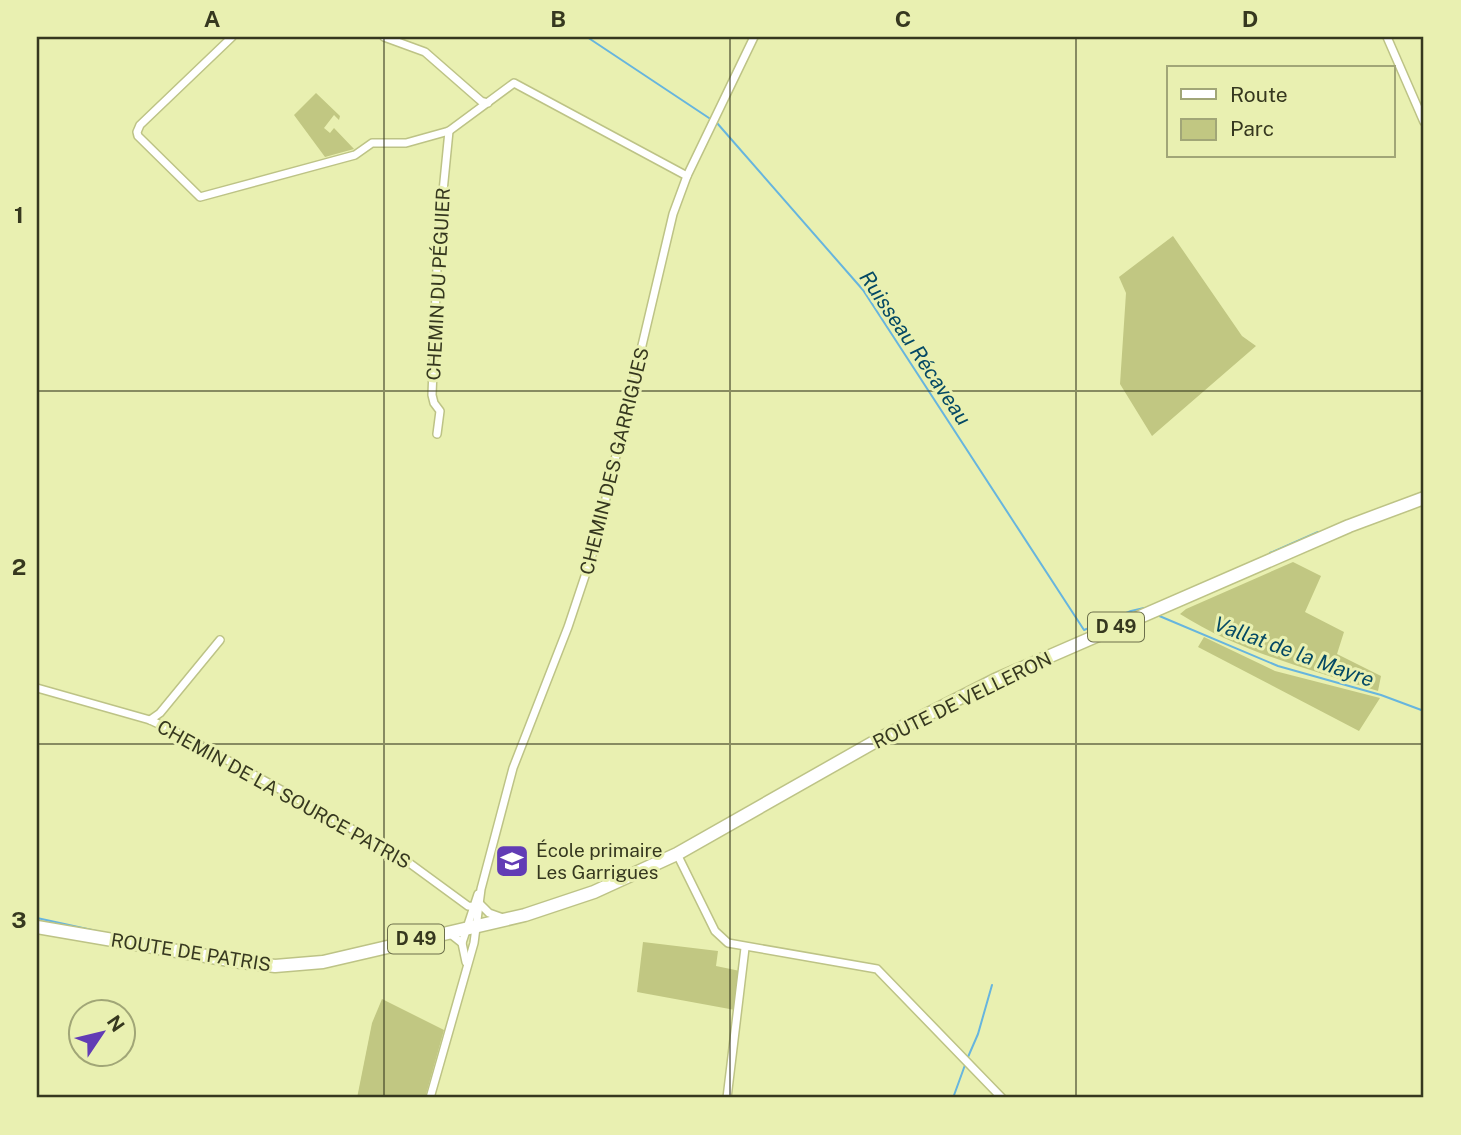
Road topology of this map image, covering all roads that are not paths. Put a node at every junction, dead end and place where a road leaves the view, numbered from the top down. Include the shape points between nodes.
1 (232, 37) edge
2 (384, 37) edge
3 (754, 37) edge
4 (1387, 37) edge
5 (488, 103) junction
6 (1424, 122) edge
7 (449, 131) junction
8 (687, 176) junction
9 (437, 434) dead end
10 (1424, 498) edge
11 (220, 640) dead end
12 (37, 688) edge
13 (150, 720) junction
14 (677, 854) junction
15 (477, 907) junction
16 (509, 919) junction
17 (37, 927) edge
18 (471, 927) junction
19 (447, 931) junction
20 (462, 943) junction
21 (745, 948) junction
22 (467, 966) junction
23 (430, 1098) edge
24 (727, 1098) edge
25 (1002, 1098) edge

1 - 7 street via 137,132 200,197 355,155 372,143 406,143
2 - 5 street via 425,52
3 - 8 street, CHEMIN DES GARRIGUES
4 - 6 street
5 - 7 street
5 - 8 street via 507,86 519,84
7 - 9 street, CHEMIN DU PÉGUIER via 438,242 432,395 440,411
8 - 15 street, CHEMIN DES GARRIGUES via 673,214 594,549 513,768
10 - 14 main road, ROUTE DE VELLERON / D 49 via 1349,526 995,680 874,742
11 - 13 street
12 - 13 street, CHEMIN DE LA SOURCE PATRIS
13 - 15 street, CHEMIN DE LA SOURCE PATRIS via 397,854
14 - 16 main road, ROUTE DE VELLERON / D 49 via 594,892
14 - 21 street via 715,931 728,943
15 - 16 street
15 - 18 street, CHEMIN DES GARRIGUES
16 - 18 main road, ROUTE DE PATRIS / D 49
17 - 19 main road, ROUTE DE PATRIS / D 49 via 275,965 323,962
18 - 19 main road, ROUTE DE PATRIS / D 49
18 - 20 street, CHEMIN DES GARRIGUES
18 - 22 street, CHEMIN DES GARRIGUES via 474,943
19 - 20 street
20 - 22 street, CHEMIN DES GARRIGUES
21 - 24 street
21 - 25 street via 877,969
22 - 23 street, CHEMIN DES GARRIGUES

